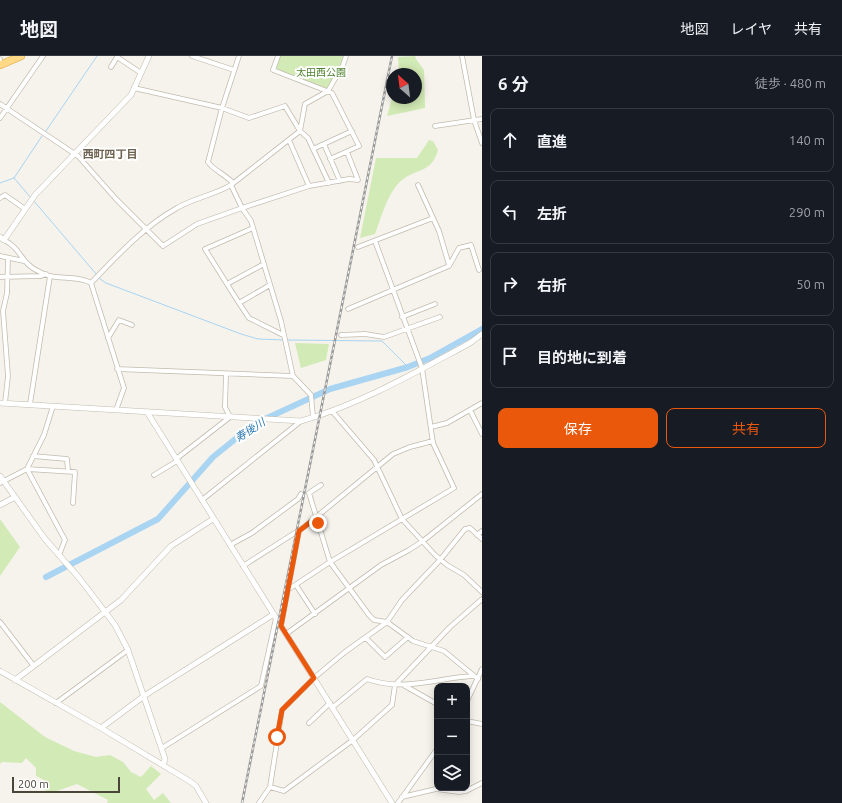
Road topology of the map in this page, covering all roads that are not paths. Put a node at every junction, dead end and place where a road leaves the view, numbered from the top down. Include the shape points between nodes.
1 (9, 56) edge
2 (21, 56) edge
3 (43, 56) edge
4 (148, 56) edge
5 (192, 56) edge
6 (208, 56) edge
7 (239, 56) edge
8 (278, 56) edge
9 (346, 56) edge
10 (462, 56) edge
11 (0, 59) edge
12 (207, 61) junction
13 (0, 65) edge
14 (110, 66) dead end
15 (234, 70) junction
16 (141, 73) junction
17 (134, 88) junction
18 (328, 91) junction
19 (0, 104) edge
20 (7, 108) junction
21 (222, 108) junction
22 (0, 118) edge
23 (482, 119) edge
24 (474, 120) junction
25 (435, 126) dead end
26 (300, 131) junction
27 (352, 131) junction
28 (289, 140) junction
29 (482, 143) edge
30 (324, 144) junction
31 (313, 149) junction
32 (347, 152) junction
33 (74, 154) junction
34 (330, 159) junction
35 (340, 181) junction
36 (329, 183) junction
37 (232, 184) junction
38 (418, 185) dead end
39 (309, 186) junction
40 (0, 198) edge
41 (242, 208) junction
42 (25, 209) junction
43 (433, 218) junction
44 (145, 228) junction
45 (253, 228) junction
46 (2, 238) edge
47 (374, 241) junction
48 (358, 247) dead end
49 (0, 256) edge
50 (8, 258) junction
51 (24, 261) junction
52 (264, 264) junction
53 (449, 266) junction
54 (479, 270) dead end
55 (48, 275) junction
56 (8, 276) junction
57 (0, 277) edge
58 (91, 283) junction
59 (227, 284) junction
60 (270, 285) junction
61 (392, 290) junction
62 (239, 303) junction
63 (435, 304) dead end
64 (348, 309) dead end
65 (402, 317) junction
66 (440, 317) dead end
67 (132, 325) dead end
68 (407, 329) junction
69 (482, 334) edge
70 (341, 335) dead end
71 (108, 338) junction
72 (284, 338) junction
73 (421, 367) junction
74 (117, 369) junction
75 (226, 374) junction
76 (293, 376) junction
77 (3, 403) edge
78 (482, 403) edge
79 (30, 404) junction
80 (53, 406) junction
81 (116, 410) junction
82 (470, 410) junction
83 (332, 411) junction
84 (147, 412) junction
85 (230, 417) junction
86 (313, 417) junction
87 (301, 421) junction
88 (431, 427) junction
89 (482, 434) edge
90 (433, 441) junction
91 (33, 456) junction
92 (177, 460) junction
93 (378, 466) junction
94 (27, 469) junction
95 (68, 471) junction
96 (154, 475) dead end
97 (1, 480) edge
98 (322, 485) dead end
99 (301, 494) dead end
100 (482, 494) edge
101 (14, 497) junction
102 (202, 500) junction
103 (73, 503) dead end
104 (0, 505) edge
105 (317, 517) junction
106 (402, 518) junction
107 (213, 519) junction
108 (482, 530) edge
109 (299, 531) junction
110 (477, 535) junction
111 (482, 539) edge
112 (423, 541) junction
113 (230, 545) junction
114 (59, 555) junction
115 (440, 560) junction
116 (330, 562) junction
117 (244, 566) junction
118 (296, 585) junction
119 (350, 588) junction
120 (289, 589) junction
121 (482, 592) edge
122 (482, 599) edge
123 (105, 611) junction
124 (316, 614) junction
125 (275, 616) junction
126 (0, 622) edge
127 (387, 622) junction
128 (281, 626) junction
129 (286, 634) junction
130 (408, 637) junction
131 (366, 638) junction
132 (432, 646) junction
133 (128, 650) junction
134 (33, 665) junction
135 (482, 669) edge
136 (0, 672) edge
137 (473, 676) junction
138 (314, 678) junction
139 (15, 680) junction
140 (479, 680) edge
141 (395, 684) junction
142 (403, 685) junction
143 (144, 696) junction
144 (470, 696) edge
145 (434, 702) edge
146 (56, 703) junction
147 (332, 705) junction
148 (470, 722) edge
149 (309, 723) dead end
150 (482, 724) edge
151 (101, 728) junction
152 (353, 740) junction
153 (162, 748) junction
154 (434, 753) edge
155 (163, 765) junction
156 (482, 784) edge
157 (270, 787) junction
158 (402, 797) junction
159 (206, 803) edge
160 (259, 803) edge
161 (392, 803) edge
162 (398, 803) edge

1 - 11 highway
2 - 13 highway
3 - 20 street
4 - 16 street
5 - 12 street
6 - 12 street
7 - 15 street
8 - 18 street via 273,70
9 - 18 street via 344,66
10 - 24 street
12 - 15 street
14 - 16 street via 117,57
15 - 21 street
16 - 17 street
17 - 21 street
17 - 33 street via 126,100
18 - 26 street via 305,104
18 - 27 street via 332,93
19 - 20 street
20 - 22 street
20 - 33 street
21 - 26 street via 249,118 285,106
21 - 37 street via 208,162 210,167 220,171
23 - 24 street
24 - 25 street
24 - 29 street
26 - 28 street
26 - 31 street via 308,138
27 - 30 street
27 - 32 street via 359,146
28 - 37 street
28 - 39 street
30 - 31 street
30 - 34 street
31 - 36 street
32 - 34 street
32 - 35 street via 358,180
33 - 42 street
33 - 44 street
34 - 35 street
35 - 36 street
36 - 39 street
37 - 41 street
37 - 44 street via 177,208
38 - 43 street
39 - 41 street
40 - 42 street via 5,195
41 - 44 street via 197,224 164,246
41 - 45 street via 249,216
42 - 46 street
43 - 47 street
43 - 53 street
44 - 58 street
45 - 52 street
45 - 59 street via 205,249
46 - 51 street via 14,245
47 - 48 street
47 - 61 street
49 - 50 street
50 - 51 street
50 - 56 street
51 - 55 street
52 - 59 street
52 - 60 street
53 - 54 street via 459,248 471,245
53 - 61 street
55 - 56 street
55 - 58 street
55 - 79 street
56 - 57 street
56 - 77 street via 3,311 8,376
58 - 71 street
59 - 62 street
60 - 62 street
60 - 72 street
61 - 64 street
61 - 65 street
62 - 72 street via 248,318
63 - 65 street
65 - 68 street
66 - 68 street
67 - 71 street via 119,320
68 - 70 street via 384,337 365,334
68 - 73 street
69 - 73 street via 479,338
71 - 74 street
72 - 76 street
73 - 83 street via 378,391
73 - 88 street
74 - 75 street
74 - 81 street via 124,388
75 - 76 street
75 - 85 street via 225,407
76 - 86 street via 311,397
77 - 79 street
78 - 82 street
79 - 80 street
80 - 81 street
80 - 91 street via 44,435
81 - 84 street
82 - 88 street via 447,423
82 - 89 street
83 - 86 street
83 - 93 street
84 - 85 street
84 - 92 street
85 - 87 street
85 - 92 street
86 - 87 street
87 - 102 street
88 - 90 street
90 - 93 street via 410,446 393,454
90 - 106 street via 454,488
91 - 94 street
91 - 95 street via 67,459
92 - 96 street
92 - 102 street
93 - 105 street
93 - 106 street
94 - 95 street
94 - 97 street
94 - 114 street via 65,540
95 - 103 street via 75,472
97 - 101 street
98 - 105 street via 309,493
99 - 113 street via 298,500
100 - 112 street
101 - 104 street
101 - 114 street
102 - 107 street
105 - 109 street
105 - 116 street
106 - 112 street
106 - 116 street
107 - 113 street
107 - 123 street via 166,549 121,600
108 - 110 street
109 - 117 street
109 - 120 street
110 - 111 street
110 - 115 street via 470,528 465,528
112 - 115 street
112 - 119 street via 381,564
113 - 117 street
114 - 123 street
115 - 121 street via 464,575
115 - 127 street via 402,600
116 - 118 street
116 - 119 street
117 - 125 street
118 - 120 street
118 - 124 street
119 - 124 street
119 - 127 street via 374,620
120 - 128 street
122 - 132 street
123 - 133 street
123 - 134 street
124 - 129 street
125 - 128 street
125 - 143 street
125 - 153 street via 261,686
126 - 134 street
127 - 130 street
127 - 131 street
128 - 129 street
129 - 138 street
130 - 131 street via 386,657
130 - 132 street
131 - 138 street
132 - 137 street via 444,650
132 - 141 street
133 - 143 street
133 - 146 street
134 - 139 street
135 - 140 street
136 - 139 street
137 - 140 street
137 - 142 street via 419,685
138 - 147 street
138 - 157 street via 282,710
139 - 146 street
140 - 144 street
141 - 142 street
141 - 147 street via 380,684 367,679
141 - 152 street via 392,705
142 - 145 street
143 - 151 street
143 - 153 street
146 - 151 street
147 - 149 street
147 - 152 street
148 - 150 street
151 - 155 street
152 - 157 street via 284,790
152 - 161 street
153 - 155 street via 165,759
154 - 158 street
155 - 159 street via 196,786
156 - 158 street via 466,791 436,789
157 - 160 street
158 - 162 street

